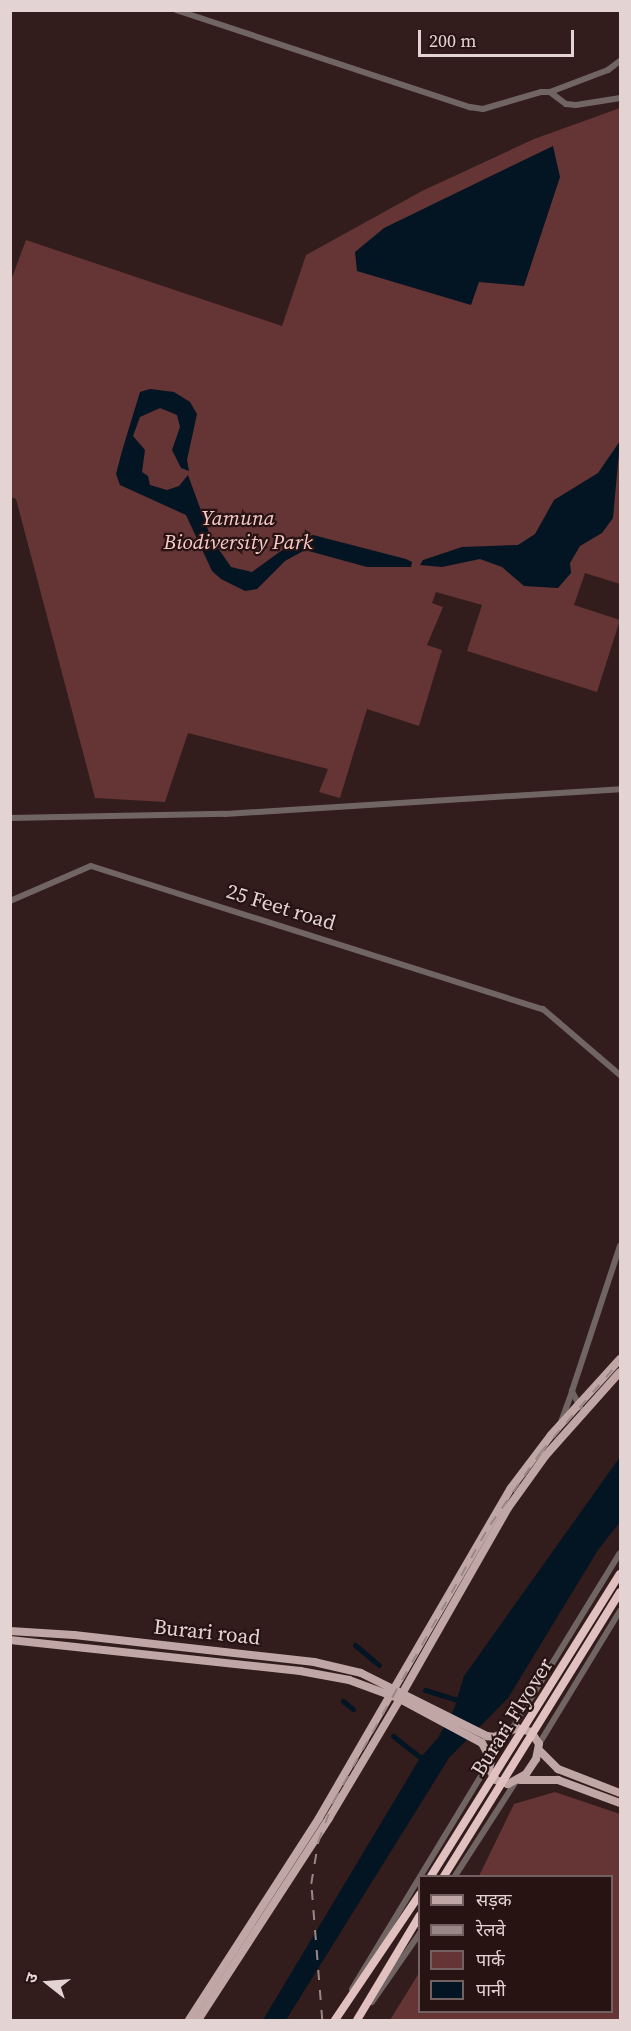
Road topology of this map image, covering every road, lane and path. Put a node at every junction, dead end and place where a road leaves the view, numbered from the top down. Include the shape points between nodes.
1 (176, 10) edge
2 (621, 61) edge
3 (549, 92) junction
4 (621, 98) edge
5 (621, 789) edge
6 (10, 818) edge
7 (10, 901) edge
8 (621, 1075) edge
9 (621, 1246) edge
10 (621, 1359) edge
11 (621, 1372) edge
12 (572, 1391) junction
13 (578, 1405) junction
14 (584, 1412) junction
15 (560, 1425) junction
16 (621, 1553) edge
17 (621, 1574) edge
18 (621, 1592) edge
19 (621, 1611) edge
20 (10, 1631) edge
21 (10, 1640) edge
22 (393, 1691) junction
23 (402, 1695) junction
24 (509, 1731) junction
25 (484, 1739) junction
26 (539, 1747) junction
27 (489, 1760) junction
28 (517, 1782) junction
29 (470, 1792) junction
30 (621, 1793) edge
31 (621, 1803) edge
32 (498, 1809) junction
33 (419, 1875) edge
34 (432, 1875) edge
35 (445, 1875) edge
36 (456, 1875) edge
37 (418, 1877) edge
38 (418, 1897) edge
39 (418, 1918) edge
40 (418, 1937) edge
41 (344, 2006) junction
42 (358, 2018) edge
43 (189, 2020) edge
44 (198, 2020) edge
45 (335, 2020) edge

1 - 3 street via 483,109
2 - 3 street
3 - 4 street via 566,104 576,105
5 - 6 street via 225,814
7 - 8 street, 25 Feet road via 91,866 543,1009
9 - 12 street
10 - 13 main road
11 - 14 main road
12 - 13 street
12 - 15 street
13 - 14 street
13 - 15 main road
14 - 23 main road via 508,1508
15 - 22 main road via 483,1533
16 - 24 street
17 - 34 highway, Burari Flyover
18 - 35 highway, Burari Flyover
19 - 26 street
20 - 22 main road, Burari road via 314,1662 361,1673
21 - 22 main road, Burari road via 300,1671
22 - 23 main road
22 - 43 main road via 319,1818
23 - 25 main road
23 - 44 main road via 330,1818
24 - 25 main road
24 - 26 main road via 527,1729
24 - 27 main road
25 - 27 main road
26 - 28 main road via 532,1767
26 - 30 main road via 558,1769
27 - 28 main road via 496,1780
27 - 29 street
28 - 31 main road via 558,1780
28 - 32 street
29 - 32 street
29 - 33 street
32 - 36 street
37 - 41 street
38 - 41 highway
39 - 42 highway
40 - 42 street via 393,1976
41 - 45 highway

